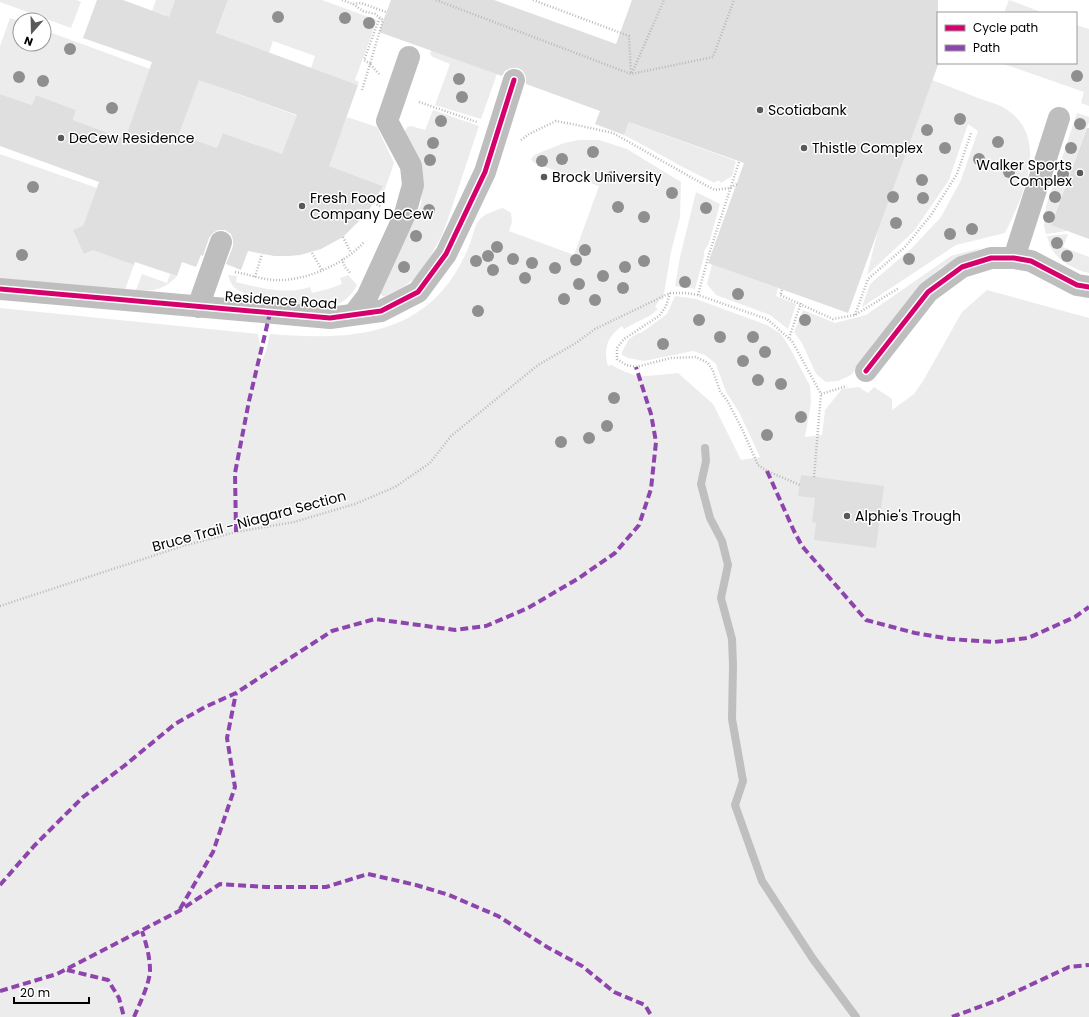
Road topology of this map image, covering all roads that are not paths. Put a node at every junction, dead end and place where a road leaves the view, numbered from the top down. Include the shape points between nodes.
1 (409, 57) dead end
2 (514, 80) dead end
3 (1059, 118) dead end
4 (221, 242) dead end
5 (1014, 258) junction
6 (1089, 287) edge
7 (0, 289) edge
8 (198, 307) junction
9 (353, 315) junction
10 (866, 371) road end

1 - 9 street via 387,121 411,166 413,185 405,214 367,297
2 - 9 street, Residence Road via 485,172 446,254 418,292 381,311
3 - 5 street
4 - 8 street
5 - 6 street via 1031,261 1077,285
5 - 10 street via 991,258 962,267 928,292
7 - 8 street, Residence Road
8 - 9 street, Residence Road via 330,318

